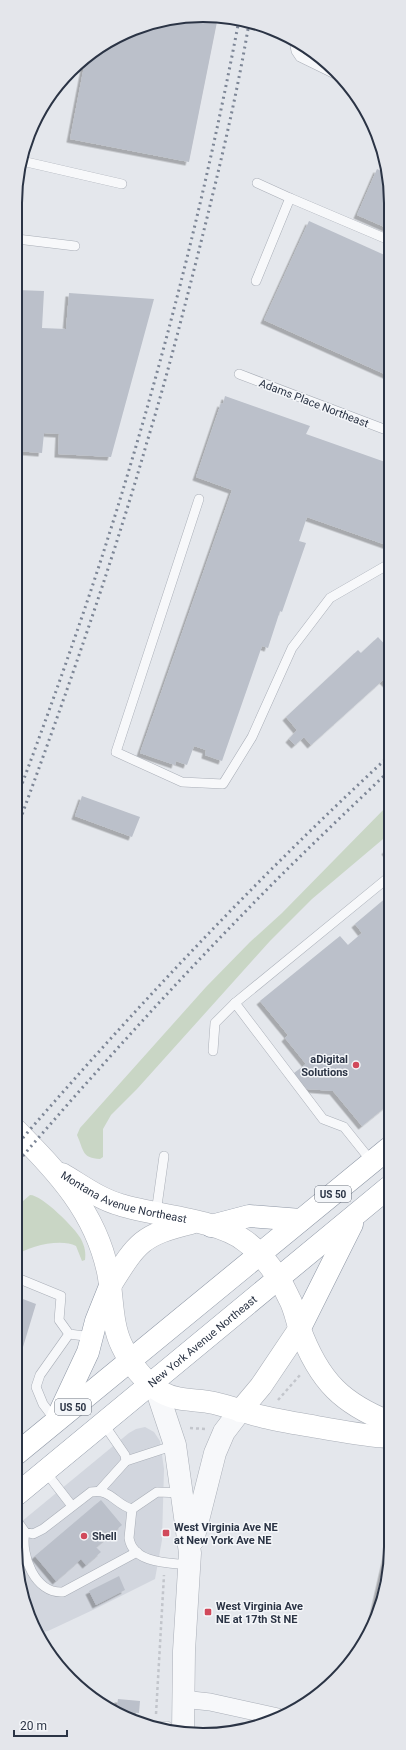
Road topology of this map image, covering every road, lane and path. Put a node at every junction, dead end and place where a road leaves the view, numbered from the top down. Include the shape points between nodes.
1 (295, 47) edge
2 (325, 69) edge
3 (26, 162) edge
4 (257, 183) dead end
5 (122, 184) dead end
6 (290, 198) junction
7 (384, 238) edge
8 (22, 240) edge
9 (76, 246) dead end
10 (256, 281) dead end
11 (239, 374) dead end
12 (384, 429) edge
13 (199, 499) dead end
14 (384, 567) edge
15 (384, 881) edge
16 (235, 1003) junction
17 (213, 1051) dead end
18 (22, 1136) edge
19 (384, 1152) edge
20 (164, 1156) dead end
21 (372, 1162) junction
22 (54, 1169) junction
23 (384, 1192) edge
24 (156, 1213) junction
25 (357, 1214) junction
26 (301, 1220) junction
27 (203, 1224) junction
28 (259, 1254) junction
29 (22, 1280) dead end
30 (278, 1280) junction
31 (110, 1286) junction
32 (300, 1328) junction
33 (69, 1334) junction
34 (92, 1337) junction
35 (131, 1360) junction
36 (302, 1373) dead end
37 (154, 1386) junction
38 (276, 1402) dead end
39 (240, 1411) junction
40 (384, 1420) edge
41 (56, 1422) junction
42 (103, 1423) junction
43 (206, 1429) dead end
44 (179, 1436) junction
45 (384, 1437) edge
46 (22, 1449) edge
47 (126, 1461) junction
48 (45, 1471) junction
49 (22, 1490) edge
50 (100, 1490) junction
51 (182, 1493) junction
52 (72, 1506) junction
53 (132, 1509) junction
54 (22, 1528) edge
55 (25, 1532) junction
56 (137, 1552) junction
57 (190, 1559) junction
58 (163, 1585) dead end
59 (182, 1698) junction
60 (269, 1715) edge
61 (166, 1724) edge
62 (167, 1725) edge

1 - 2 lane via 300,58
3 - 5 lane
4 - 6 lane
6 - 7 lane
6 - 10 lane
8 - 9 lane
11 - 12 lane, Adams Place Northeast
13 - 14 lane via 116,752 182,782 224,784 252,737 292,648 330,598
15 - 16 lane
16 - 17 lane via 215,1023
16 - 21 lane via 323,1118 344,1127
18 - 22 main road, Montana Avenue Northeast
19 - 21 main road, US 50
20 - 24 lane
21 - 26 main road, US 50
22 - 24 main road, Montana Avenue Northeast via 107,1201
22 - 31 main road, Montana Avenue Northeast via 94,1228 102,1248
23 - 25 main road, New York Avenue Northeast / US 50
24 - 27 main road, Montana Avenue Northeast
25 - 30 main road, New York Avenue Northeast / US 50
25 - 32 main road
26 - 27 main road via 248,1216
26 - 28 main road, US 50
27 - 28 main road, Montana Avenue Northeast via 239,1236
27 - 31 main road via 161,1231 143,1241 130,1254
28 - 30 main road, Montana Avenue Northeast
28 - 35 main road, US 50
29 - 33 lane via 61,1296 59,1320
30 - 32 main road, Montana Avenue Northeast via 289,1298
30 - 37 main road, New York Avenue Northeast / US 50
31 - 34 main road
31 - 35 main road, Montana Avenue Northeast via 116,1329 122,1346
32 - 39 main road via 261,1386
32 - 40 main road via 319,1368 335,1389 360,1409
33 - 34 lane
33 - 41 lane via 40,1375 36,1387 43,1404
34 - 41 main road via 85,1359
35 - 37 main road, Montana Avenue Northeast
35 - 41 main road, US 50
36 - 38 path
37 - 39 main road via 176,1398 213,1403
37 - 42 main road, New York Avenue Northeast / US 50
37 - 44 street
39 - 45 main road via 266,1418
39 - 57 street via 224,1432 214,1453
41 - 46 main road, US 50
42 - 47 lane via 125,1455
42 - 48 main road, New York Avenue Northeast / US 50
43 - 44 path
44 - 47 lane
44 - 51 street
47 - 50 lane
48 - 49 main road, New York Avenue Northeast / US 50
48 - 52 lane
50 - 52 lane via 91,1492
50 - 53 lane
51 - 53 lane via 156,1492
51 - 57 street
52 - 55 lane via 43,1529 33,1534
53 - 56 lane via 129,1538
54 - 55 lane
55 - 56 lane via 24,1551 29,1566 46,1588 54,1593 63,1592
56 - 57 lane via 152,1561
57 - 59 street
58 - 61 path
59 - 60 street
59 - 62 street

